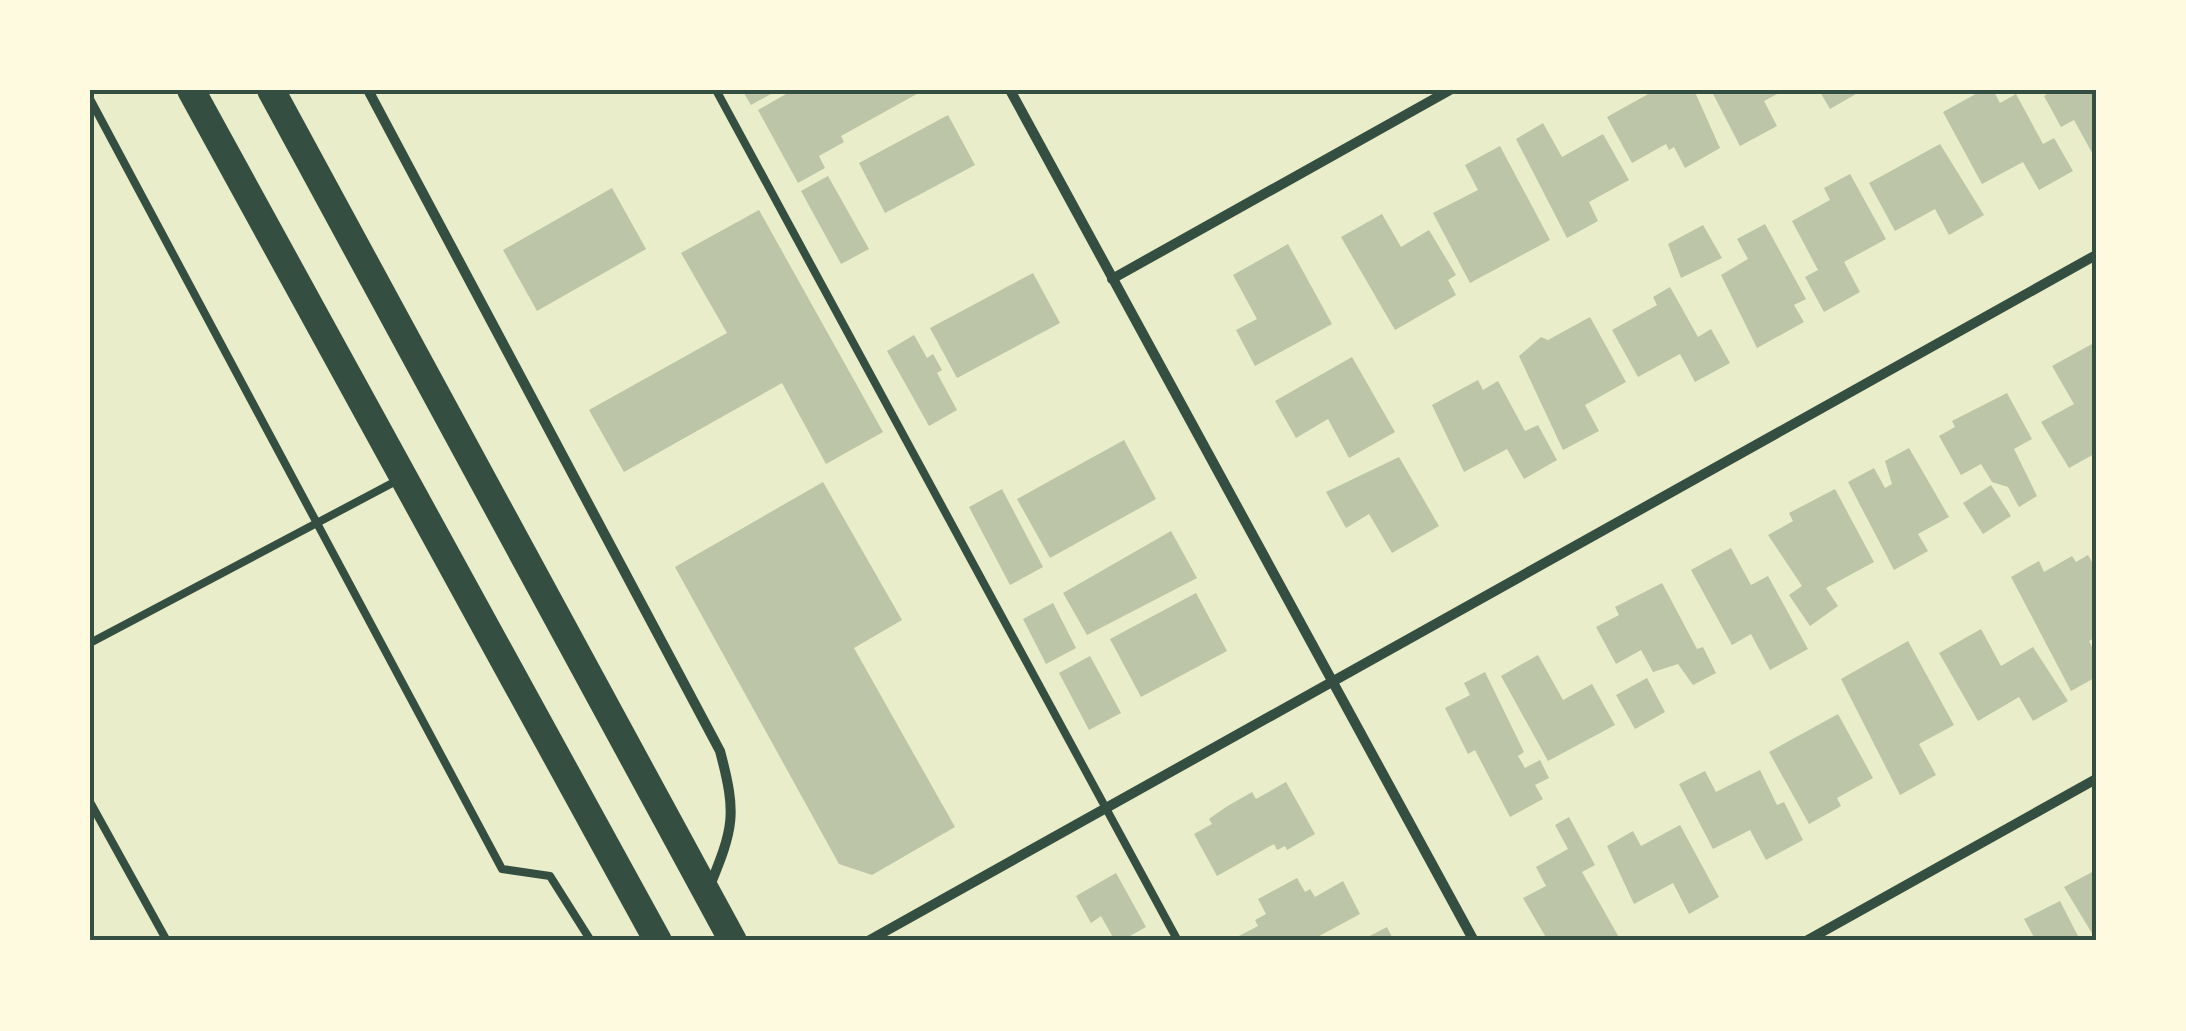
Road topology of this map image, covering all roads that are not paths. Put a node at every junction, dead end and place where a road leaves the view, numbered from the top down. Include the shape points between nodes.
1 (98, 90) edge
2 (191, 90) edge
3 (271, 90) edge
4 (368, 90) edge
5 (716, 90) edge
6 (1010, 90) edge
7 (1450, 90) edge
8 (90, 97) edge
9 (2096, 254) edge
10 (1112, 280) junction
11 (404, 477) junction
12 (318, 522) junction
13 (90, 643) edge
14 (1331, 681) junction
15 (2096, 779) edge
16 (90, 802) edge
17 (1105, 806) junction
18 (706, 894) junction
19 (167, 941) edge
20 (591, 941) edge
21 (658, 941) edge
22 (733, 941) edge
23 (868, 941) edge
24 (1178, 941) edge
25 (1474, 941) edge
26 (1806, 941) edge

1 - 8 lane
2 - 11 highway
3 - 18 highway
4 - 18 street via 720,751 732,796 732,831
5 - 17 lane
6 - 10 street
7 - 10 street
8 - 12 lane
9 - 14 street
10 - 14 street
11 - 12 lane
11 - 21 highway
12 - 13 lane
12 - 20 lane via 502,869 550,876
14 - 17 street
14 - 25 street
15 - 26 street
16 - 19 lane
17 - 23 street
17 - 24 lane
18 - 22 highway

